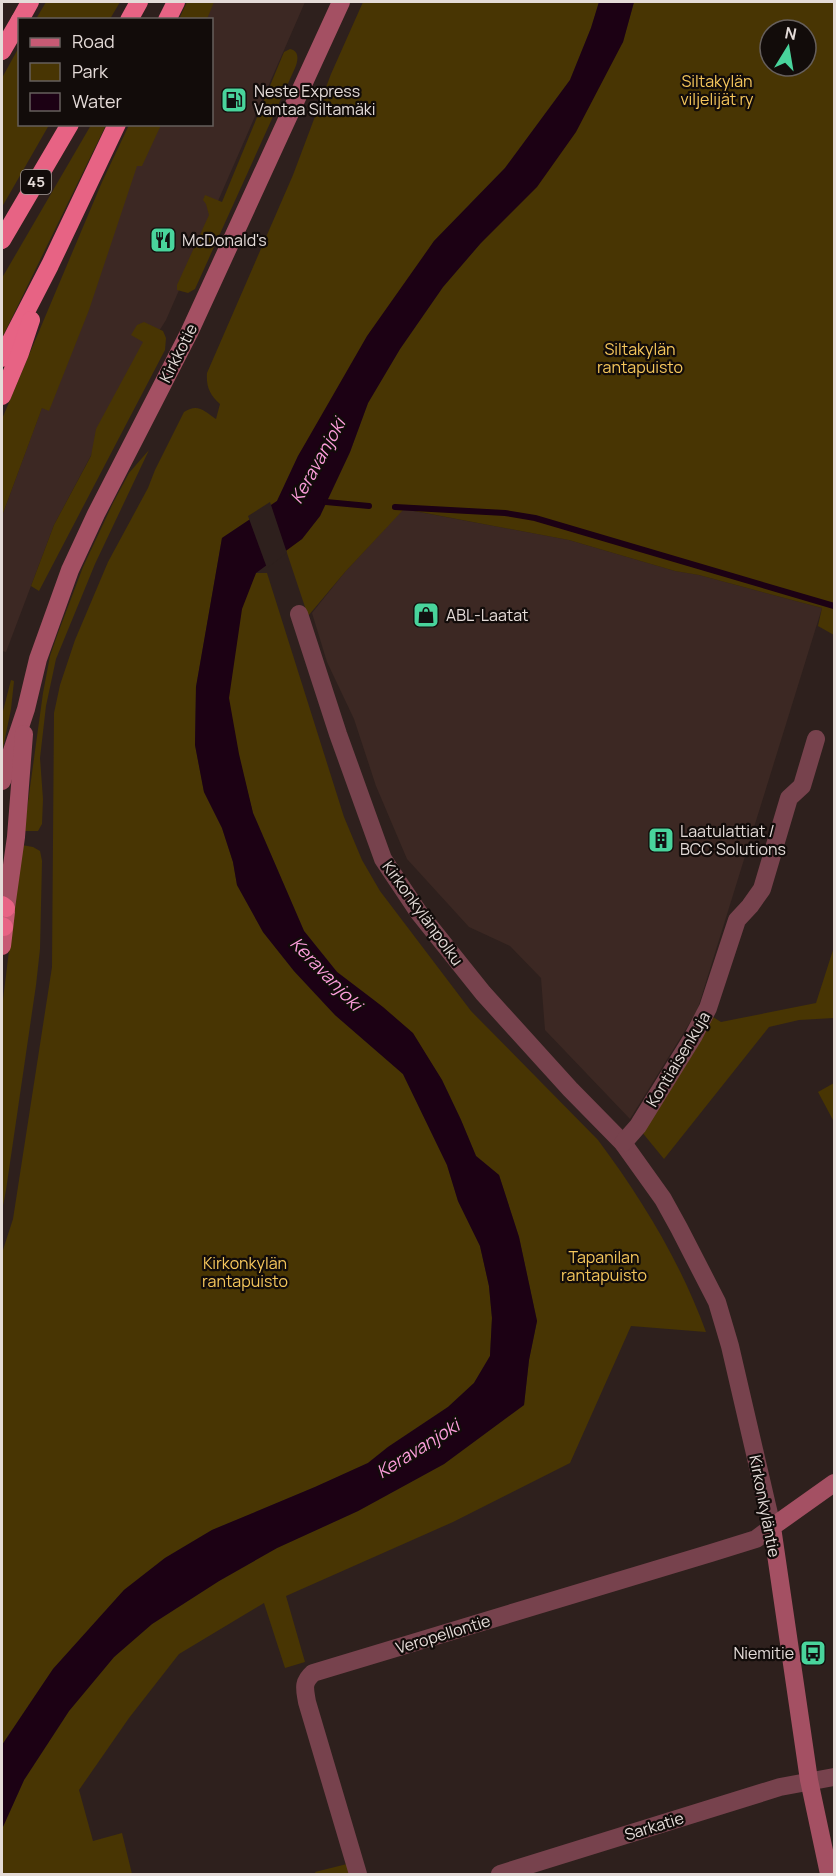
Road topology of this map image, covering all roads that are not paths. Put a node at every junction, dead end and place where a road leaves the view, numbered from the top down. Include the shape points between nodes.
1 (30, 2) edge
2 (139, 2) edge
3 (176, 2) edge
4 (341, 2) edge
5 (21, 18) edge
6 (130, 18) edge
7 (168, 18) edge
8 (18, 23) edge
9 (2, 51) edge
10 (69, 126) edge
11 (116, 126) edge
12 (2, 240) edge
13 (50, 265) junction
14 (2, 358) edge
15 (2, 396) edge
16 (299, 614) dead end
17 (26, 709) junction
18 (816, 740) dead end
19 (2, 781) edge
20 (4, 906) edge
21 (3, 927) edge
22 (2, 946) edge
23 (622, 1143) junction
24 (636, 1160) joint
25 (834, 1483) edge
26 (772, 1527) junction
27 (834, 1777) edge
28 (808, 1780) junction
29 (358, 1875) edge
30 (500, 1875) edge
31 (829, 1875) edge

1 - 5 highway
2 - 6 highway
3 - 7 highway
4 - 17 street, Kirkkotie via 194,324 70,570
8 - 9 highway
10 - 12 highway, 45
11 - 13 highway
13 - 14 highway
13 - 15 highway
16 - 23 street, Kirkonkylänpolku via 383,859 419,913 483,993
17 - 19 street, Kirkkotie
17 - 20 street, Kirkkotie via 16,837
18 - 23 street, Kontiaisenkuja via 802,786 789,798 762,889 737,920 708,1008 638,1126
20 - 21 main road, Kirkkotie
21 - 22 main road, Kirkkotie
23 - 24 street, Kirkonkylänpolku
24 - 26 street, Kirkonkyläntie via 663,1199 717,1302
25 - 26 street
26 - 28 street, Kirkonkyläntie
26 - 29 street, Veropellontie via 756,1539 313,1673 306,1679 308,1702
27 - 28 street, Sarkatie
28 - 30 street, Sarkatie
28 - 31 street, Kirkonkyläntie

